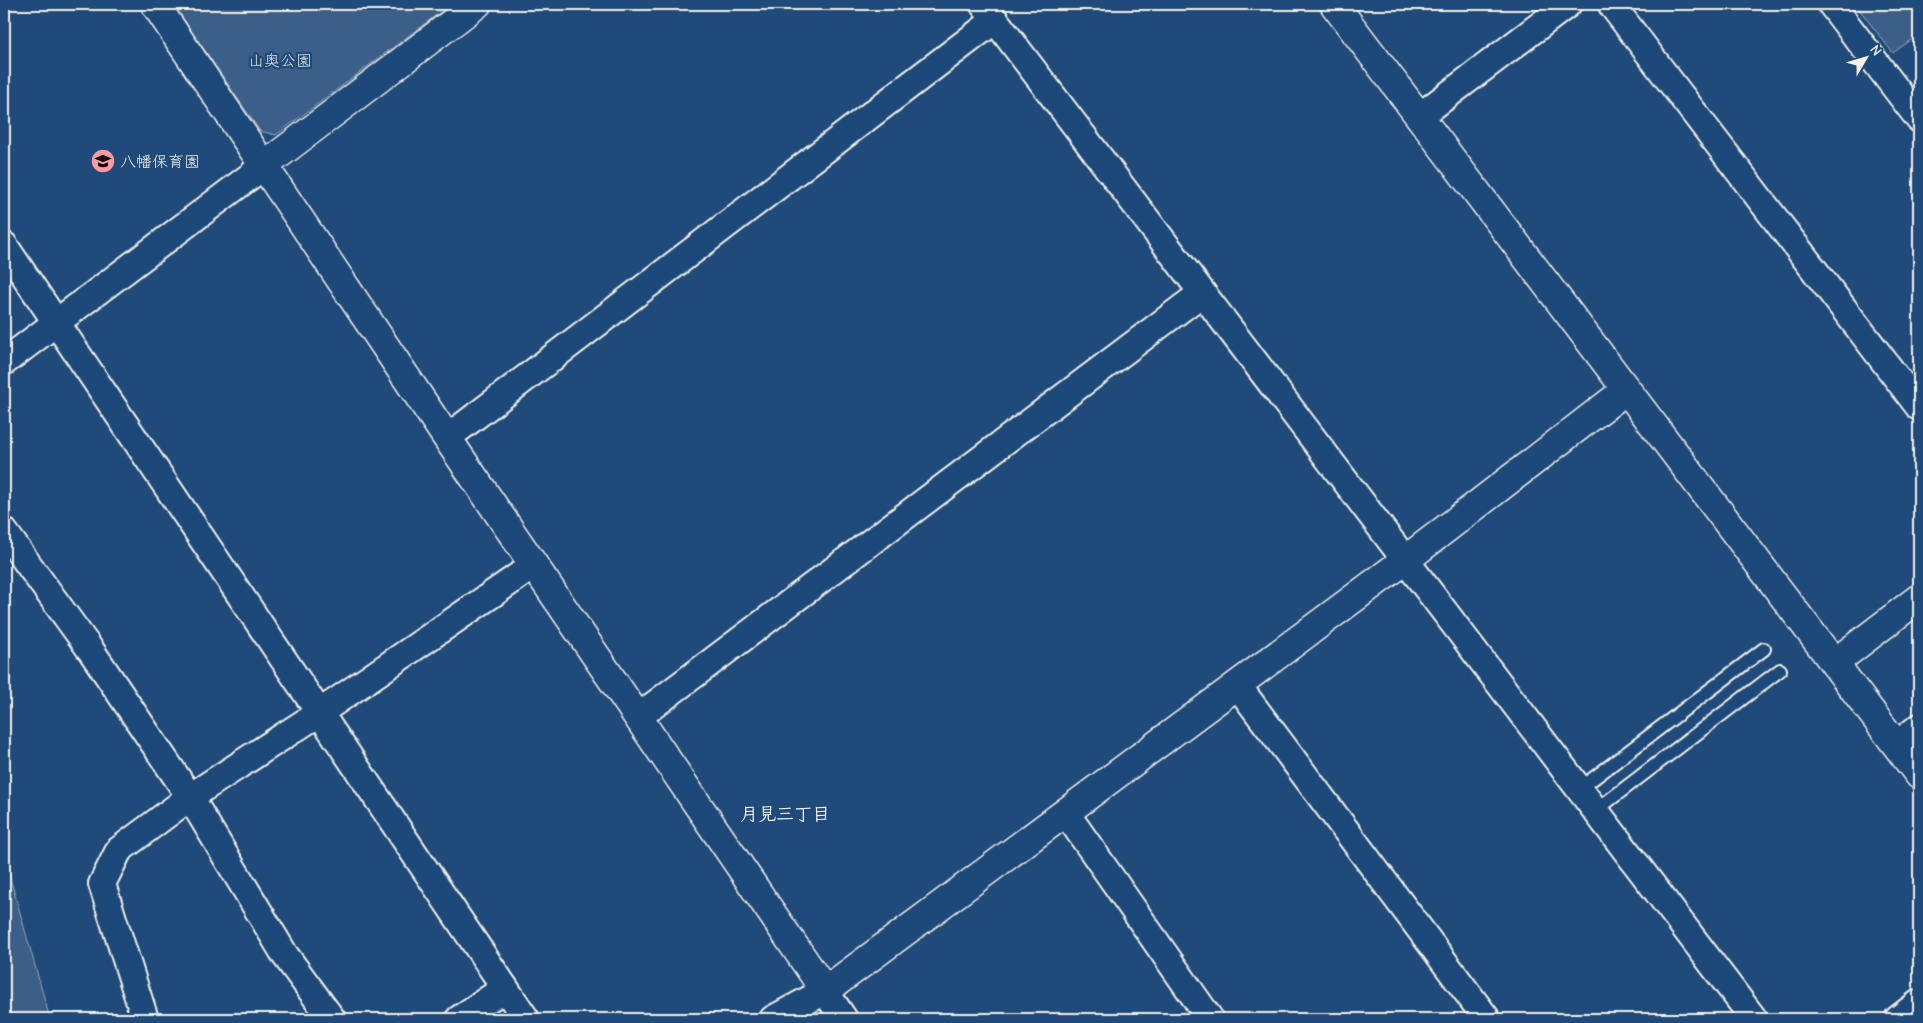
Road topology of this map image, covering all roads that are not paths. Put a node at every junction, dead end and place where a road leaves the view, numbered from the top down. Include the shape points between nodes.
1 (154, 4) edge
2 (477, 4) edge
3 (1334, 4) edge
4 (1568, 4) edge
5 (1611, 4) edge
6 (1831, 4) edge
7 (989, 12) edge
8 (1420, 116) junction
9 (1919, 119) edge
10 (265, 165) junction
11 (4, 245) edge
12 (1202, 293) junction
13 (56, 322) junction
14 (4, 362) edge
15 (1626, 390) junction
16 (1919, 406) edge
17 (447, 438) junction
18 (4, 531) edge
19 (1404, 561) junction
20 (533, 566) junction
21 (1919, 598) edge
22 (1764, 648) dead end
23 (1834, 663) junction
24 (1780, 670) dead end
25 (1238, 686) junction
26 (319, 713) junction
27 (638, 717) junction
28 (1919, 727) edge
29 (1896, 745) junction
30 (1919, 775) edge
31 (1578, 790) junction
32 (190, 797) junction
33 (1595, 811) junction
34 (1066, 813) junction
35 (505, 988) junction
36 (825, 991) junction
37 (1919, 1003) edge
38 (145, 1019) edge
39 (332, 1019) edge
40 (459, 1019) edge
41 (526, 1019) edge
42 (773, 1019) edge
43 (844, 1019) edge
44 (1210, 1019) edge
45 (1487, 1019) edge
46 (1754, 1019) edge
47 (1898, 1019) edge

1 - 10 street
2 - 10 street
3 - 8 street
4 - 8 street
5 - 16 street
6 - 9 street
7 - 12 street
7 - 17 street
8 - 15 street
10 - 13 street
10 - 17 street
11 - 13 street
12 - 19 street
12 - 27 street
13 - 14 street
13 - 26 street
15 - 19 street
15 - 23 street
17 - 20 street
18 - 32 street via 92,652
19 - 25 street
19 - 31 street
20 - 26 street
20 - 27 street
21 - 23 street
22 - 31 lane
23 - 29 street
24 - 33 lane
25 - 34 street
25 - 45 street
26 - 32 street
26 - 35 street
27 - 36 street
28 - 29 street
29 - 30 street
31 - 33 street
32 - 38 street via 119,850 102,884
32 - 39 street via 285,955
33 - 46 street
34 - 36 street
34 - 44 street
35 - 40 street
35 - 41 street
36 - 42 street
36 - 43 street
37 - 47 street

